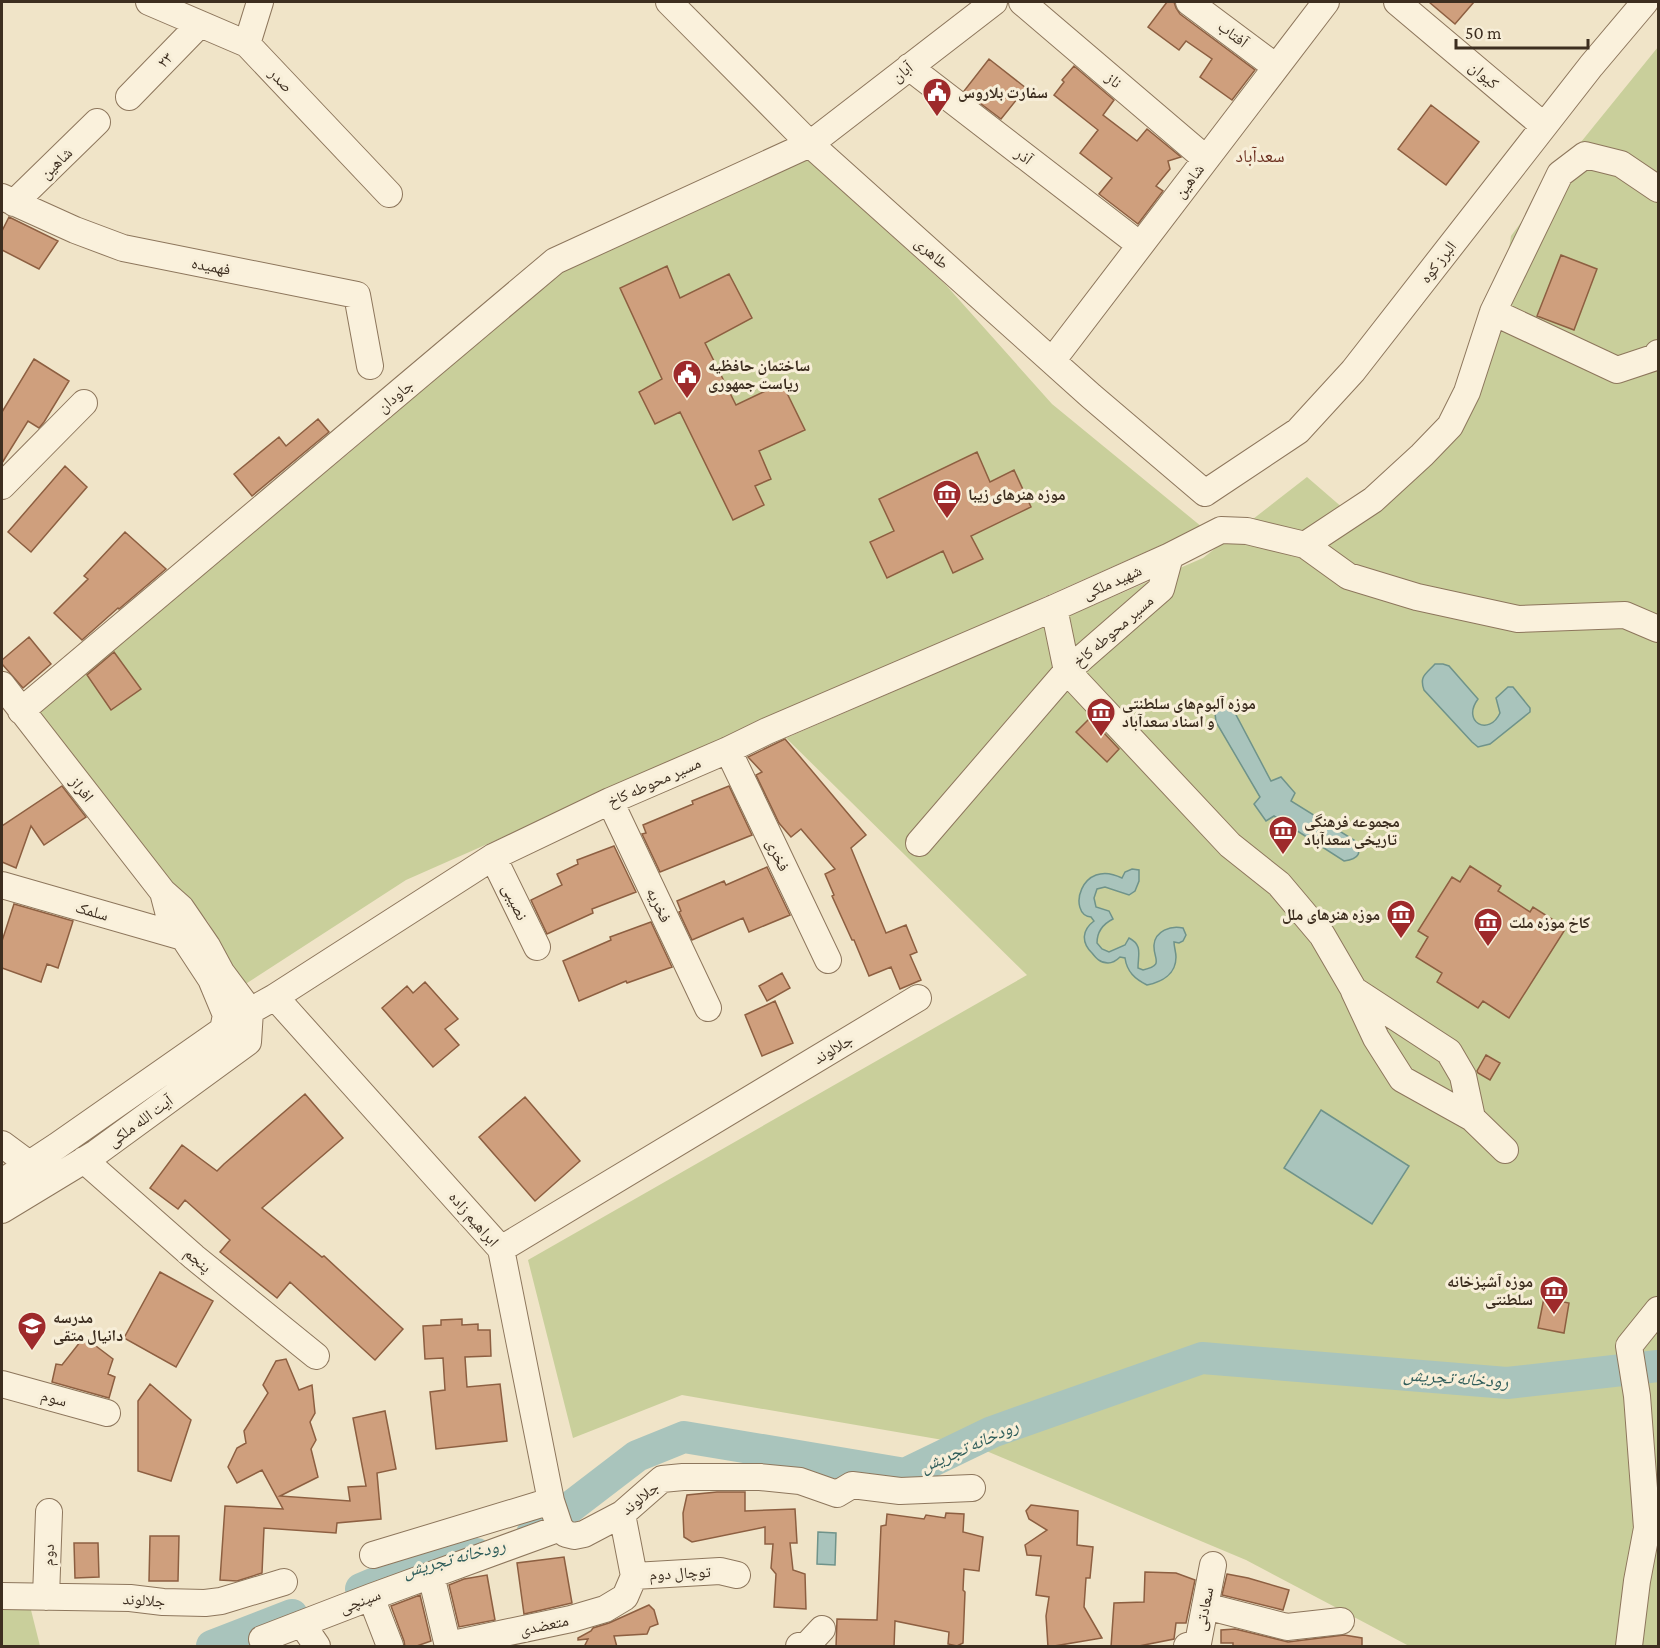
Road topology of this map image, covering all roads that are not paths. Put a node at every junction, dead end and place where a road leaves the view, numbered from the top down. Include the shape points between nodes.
1 (149, 2) edge
2 (260, 2) edge
3 (669, 2) edge
4 (994, 2) edge
5 (1022, 2) edge
6 (1189, 2) edge
7 (1326, 2) edge
8 (1399, 2) edge
9 (1645, 2) edge
10 (200, 24) junction
11 (247, 45) junction
12 (909, 67) junction
13 (1276, 67) junction
14 (129, 97) dead end
15 (97, 122) dead end
16 (1544, 126) junction
17 (810, 144) junction
18 (1206, 159) junction
19 (1659, 189) edge
20 (389, 194) dead end
21 (8, 200) edge
22 (1140, 245) junction
23 (1493, 312) junction
24 (1659, 353) edge
25 (1052, 361) junction
26 (370, 366) dead end
27 (84, 404) dead end
28 (2, 486) edge
29 (1205, 493) junction
30 (1213, 535) junction
31 (1305, 545) junction
32 (1170, 556) junction
33 (1054, 608) junction
34 (1659, 629) edge
35 (1067, 671) junction
36 (2, 685) edge
37 (21, 711) junction
38 (728, 750) junction
39 (610, 801) junction
40 (919, 843) dead end
41 (493, 856) junction
42 (3, 890) edge
43 (163, 892) junction
44 (183, 937) junction
45 (537, 947) dead end
46 (828, 960) dead end
47 (1354, 990) junction
48 (275, 996) junction
49 (918, 998) dead end
50 (708, 1008) dead end
51 (250, 1011) junction
52 (223, 1030) junction
53 (1472, 1118) junction
54 (2, 1144) edge
55 (1505, 1150) dead end
56 (84, 1160) junction
57 (29, 1164) junction
58 (2, 1182) edge
59 (2, 1210) edge
60 (501, 1249) junction
61 (1659, 1310) edge
62 (316, 1356) dead end
63 (2, 1384) edge
64 (1646, 1411) edge
65 (107, 1413) dead end
66 (972, 1488) dead end
67 (551, 1501) junction
68 (49, 1512) dead end
69 (622, 1514) junction
70 (1653, 1526) edge
71 (560, 1528) junction
72 (373, 1555) dead end
73 (1213, 1565) dead end
74 (431, 1575) junction
75 (737, 1575) dead end
76 (634, 1576) junction
77 (284, 1582) dead end
78 (2, 1596) edge
79 (46, 1597) junction
80 (371, 1597) junction
81 (1205, 1606) junction
82 (605, 1609) joint
83 (1341, 1622) dead end
84 (302, 1624) junction
85 (822, 1629) dead end
86 (1286, 1637) edge
87 (262, 1639) dead end
88 (448, 1646) edge
89 (317, 1647) edge
90 (390, 1647) edge
91 (799, 1647) edge
92 (1187, 1647) edge
93 (1629, 1647) edge

1 - 10 street, صدر
2 - 11 street
3 - 17 street, طاهری
4 - 12 street, آبان
5 - 18 street, ناز
6 - 13 street, آفتاب
7 - 13 street, شاهین
8 - 16 street, کیوان
9 - 16 street, البرز کوه
10 - 11 street, صدر
10 - 14 street, ۲۳
11 - 20 street, صدر
12 - 17 street, آبان
12 - 22 street, آذر
13 - 18 street, شاهین
15 - 21 street, شاهین
16 - 29 street, البرز کوه via 1353,371 1298,431
17 - 25 street, طاهری
17 - 37 street, جاودان via 555,261
18 - 22 street, شاهین
19 - 23 street via 1621,164 1585,154 1560,174
21 - 26 street, فهمیده via 123,248 357,295
22 - 25 street, شاهین
23 - 24 street via 1617,370
23 - 31 street via 1467,392 1450,426 1373,500
25 - 29 street, طاهری
27 - 28 street
29 - 30 street
30 - 31 street via 1221,530 1246,531
30 - 32 street
31 - 34 street via 1348,576 1417,597 1518,620 1625,615
32 - 33 street, شهید ملکی
32 - 35 street, مسیر محوطه کاخ via 1161,589
33 - 35 street
33 - 38 street, مسیر محوطه کاخ
35 - 40 street, مسیر محوطه کاخ
35 - 47 street via 1230,845 1279,884 1322,935
36 - 37 street, افراز
37 - 43 street, افراز
38 - 39 street, مسیر محوطه کاخ
38 - 46 street, فخری
39 - 41 street, مسیر محوطه کاخ
39 - 50 street, فخریه
41 - 45 street, نصیبی
41 - 48 street, مسیر محوطه کاخ
42 - 44 street, سلمک
43 - 44 street, افراز via 169,915
43 - 51 street, افراز via 181,908
44 - 52 street, افراز via 211,980 226,1016
47 - 53 street via 1376,1038 1402,1079
47 - 53 street via 1449,1052 1463,1076
48 - 51 street, آیت الله ملکی
48 - 60 street, ابراهیم زاده
49 - 60 street, جلالوند
51 - 52 street, آیت الله ملکی
51 - 56 street, آیت الله ملکی via 248,1042
52 - 57 street, آیت الله ملکی
53 - 55 street
54 - 57 street
56 - 59 street, آیت الله ملکی
56 - 62 street, پنجم via 194,1257
57 - 58 street, آیت الله ملکی
60 - 67 street, ابراهیم زاده
61 - 64 street via 1629,1346
63 - 65 street, سوم
64 - 70 street
66 - 69 street, جلالوند via 900,1491 852,1485 837,1494 800,1481 683,1477 662,1479
67 - 71 street
67 - 72 street
68 - 79 street, دوم
69 - 71 street, جلالوند via 584,1534 574,1536
69 - 76 street
70 - 93 street via 1637,1581
71 - 74 street, سپنچی
73 - 81 street, سعادتی
74 - 80 street, سپنچی
74 - 88 street, متعضدی
75 - 76 street, توچال دوم via 720,1571
76 - 82 street, توچال دوم via 625,1597
77 - 79 street, جلالوند via 206,1604
78 - 79 street, جلالوند
80 - 84 street, سپنچی
80 - 90 street
81 - 86 street
81 - 92 street, سعادتی via 1198,1643
82 - 88 street, متعضدی
83 - 86 street
84 - 87 street, سپنچی
84 - 89 street
85 - 91 street via 808,1644

